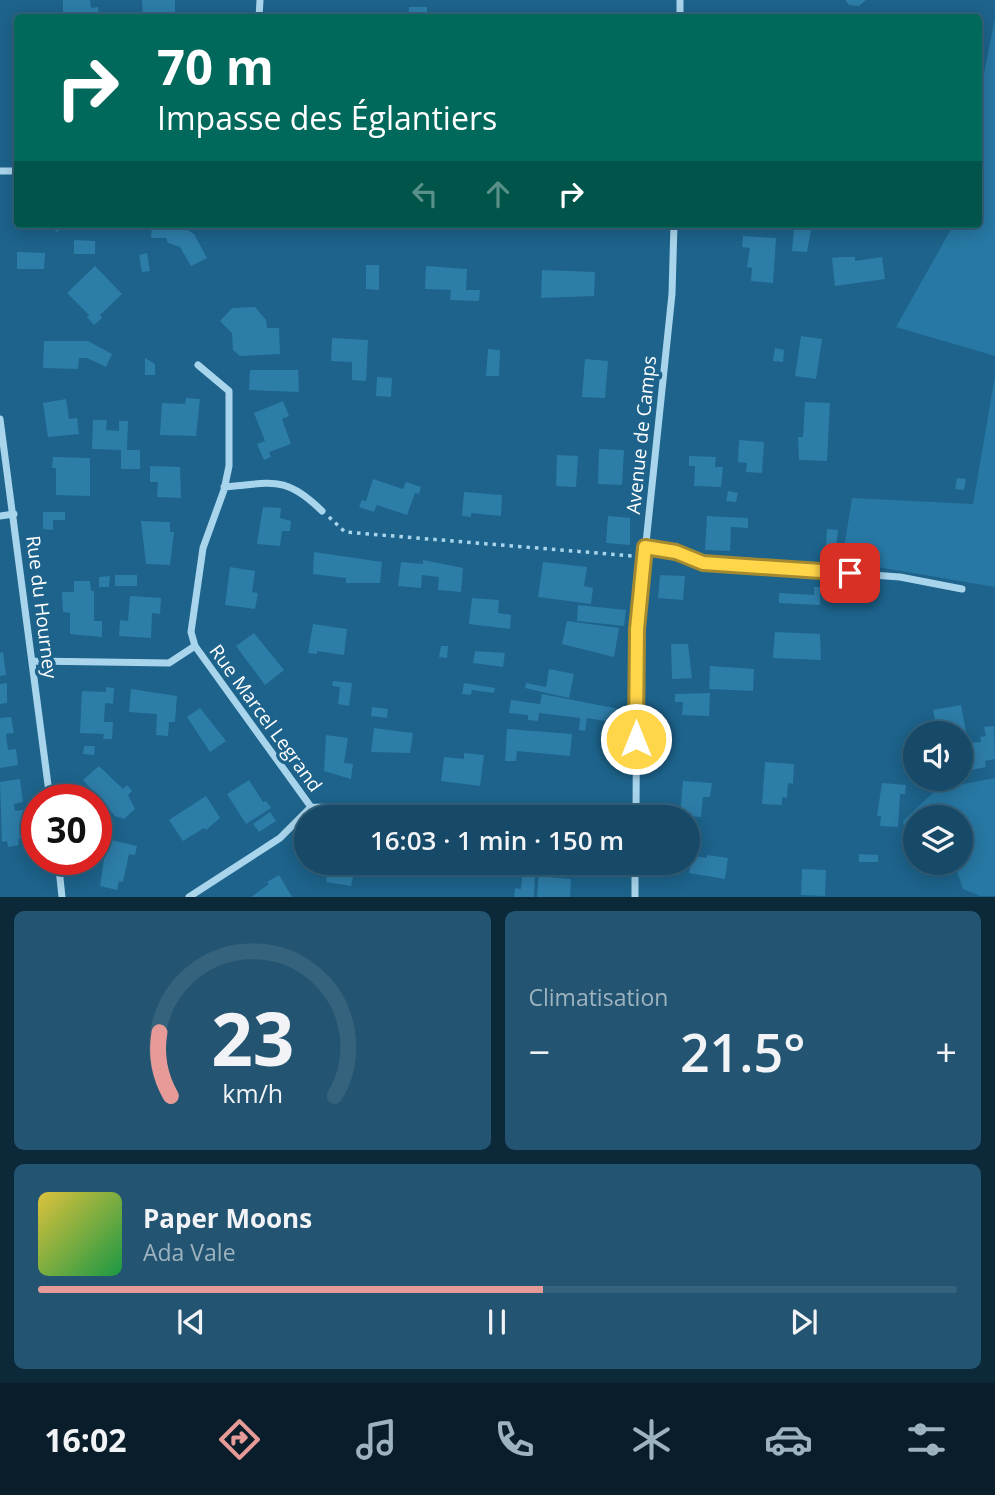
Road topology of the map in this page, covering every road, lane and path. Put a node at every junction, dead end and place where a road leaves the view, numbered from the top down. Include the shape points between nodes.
1 (674, 228) edge
2 (198, 365) dead end
3 (0, 419) edge
4 (224, 487) junction
5 (323, 511) joint
6 (14, 514) junction
7 (0, 516) edge
8 (645, 547) junction
9 (643, 557) junction
10 (962, 589) dead end
11 (195, 646) junction
12 (33, 661) junction
13 (48, 784) edge
14 (310, 805) edge
15 (636, 805) edge
16 (294, 824) edge
17 (60, 875) edge
18 (635, 875) edge
19 (62, 897) edge
20 (189, 897) edge
21 (635, 897) edge

1 - 8 street, Avenue de Camps via 672,294
2 - 4 street, Rue Marcel Legrand via 229,391 229,466
3 - 6 street, Rue du Hourney
4 - 5 street via 278,482 300,490
4 - 11 street, Rue Marcel Legrand via 203,548 191,632
5 - 9 path via 345,532
6 - 7 street
6 - 12 street, Rue du Hourney
8 - 9 street, Avenue de Camps
8 - 10 street via 703,563 900,578
9 - 15 street, Avenue de Camps via 637,629
11 - 12 street, Rue Marcel Legrand via 169,663
11 - 14 street, Rue Marcel Legrand
12 - 13 street, Rue du Hourney
16 - 20 street via 280,838
17 - 19 street
18 - 21 street

